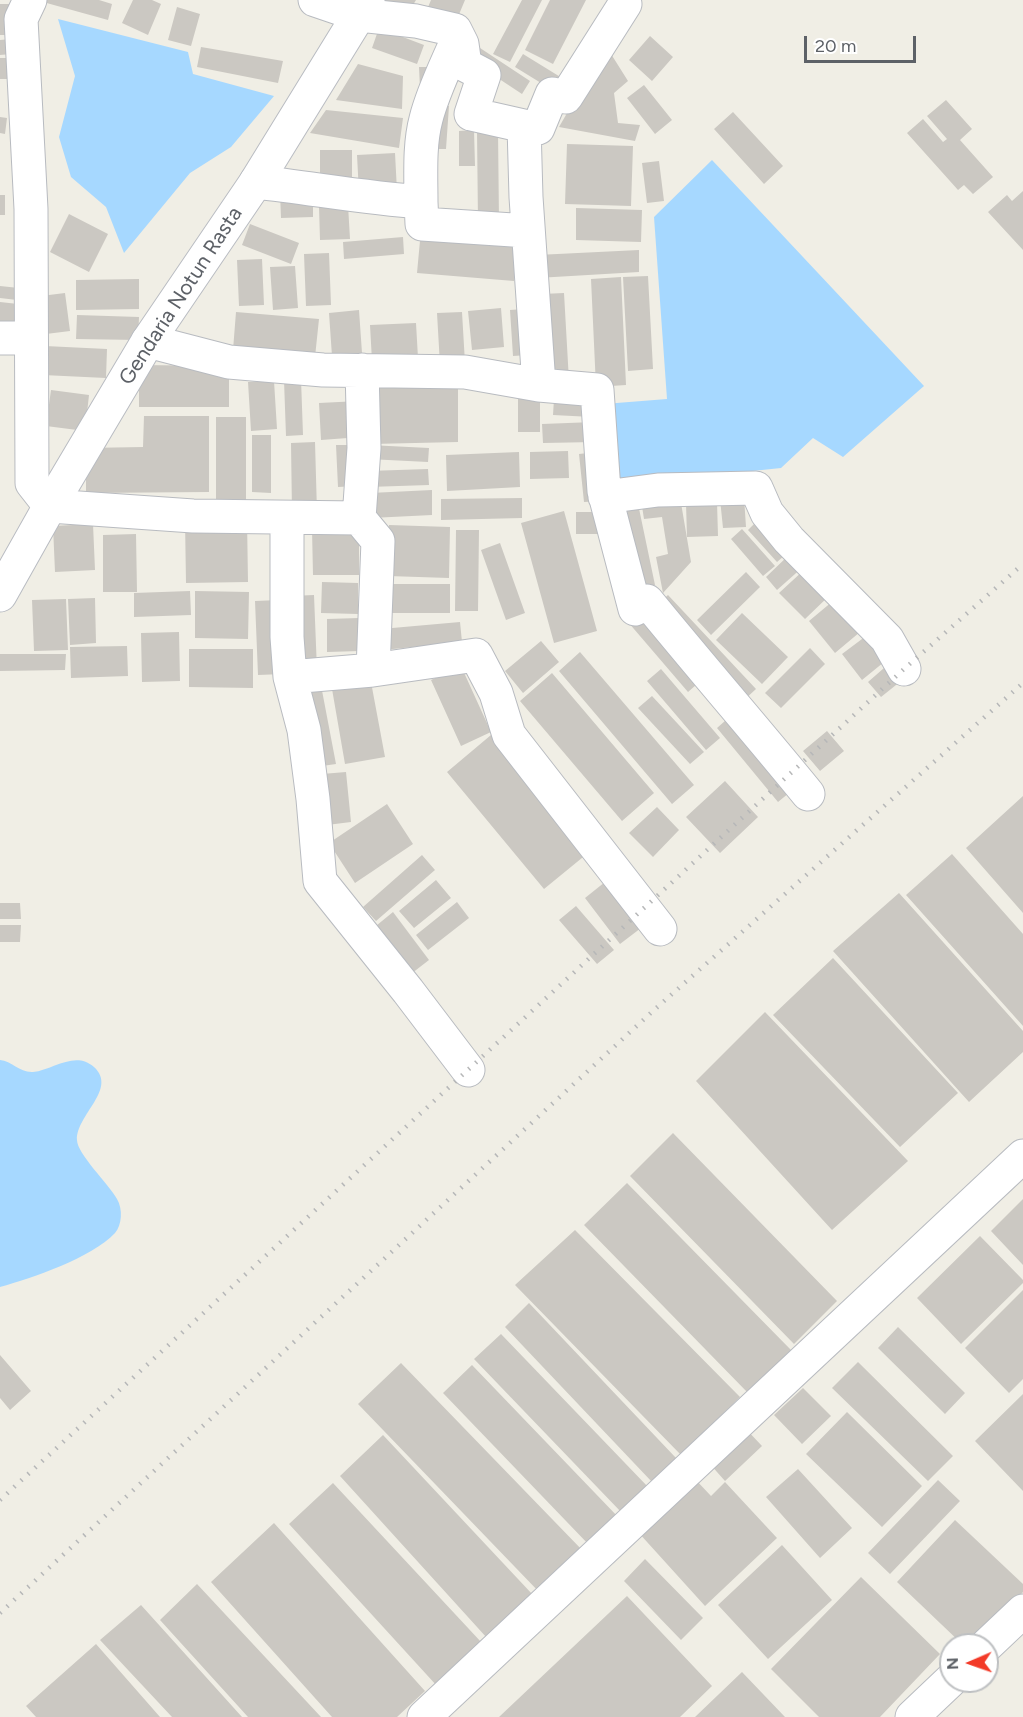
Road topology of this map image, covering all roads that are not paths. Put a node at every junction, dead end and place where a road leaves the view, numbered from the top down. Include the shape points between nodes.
1 (315, 0) edge
2 (20, 3) edge
3 (625, 4) dead end
4 (363, 7) edge
5 (458, 38) junction
6 (524, 126) junction
7 (256, 182) junction
8 (421, 202) junction
9 (528, 231) junction
10 (15, 338) edge
11 (148, 341) junction
12 (362, 370) junction
13 (539, 385) junction
14 (605, 496) junction
15 (50, 506) junction
16 (359, 518) junction
17 (287, 519) junction
18 (0, 595) edge
19 (904, 669) dead end
20 (373, 670) junction
21 (290, 677) junction
22 (808, 794) dead end
23 (660, 929) dead end
24 (468, 1070) dead end
25 (1023, 1156) edge
26 (1023, 1611) edge
27 (999, 1634) edge
28 (939, 1691) edge
29 (424, 1717) edge
30 (912, 1717) edge

1 - 4 street
2 - 10 street via 31,209
3 - 6 street via 566,97 552,94 538,128
4 - 5 street via 455,30
4 - 7 street, Gendaria Notun Rasta
5 - 6 street via 465,65 484,75 471,114
5 - 8 street via 425,121
6 - 9 street
7 - 8 street
7 - 11 street, Gendaria Notun Rasta
8 - 9 street via 422,224
9 - 13 street
10 - 15 street via 32,483
11 - 12 street via 229,362
11 - 15 street, Gendaria Notun Rasta
12 - 13 street via 465,372
12 - 16 street via 364,448
13 - 14 street via 597,390
14 - 19 street via 658,489 756,488 767,513 789,540 887,639
14 - 22 street via 635,609 647,601
15 - 17 street
15 - 18 street, Gendaria Notun Rasta
16 - 17 street
16 - 20 street via 378,541
17 - 21 street via 286,637
20 - 21 street
20 - 23 street via 476,655 496,693 509,735
21 - 24 street via 304,730 320,881
25 - 29 street
26 - 27 street
28 - 30 street

